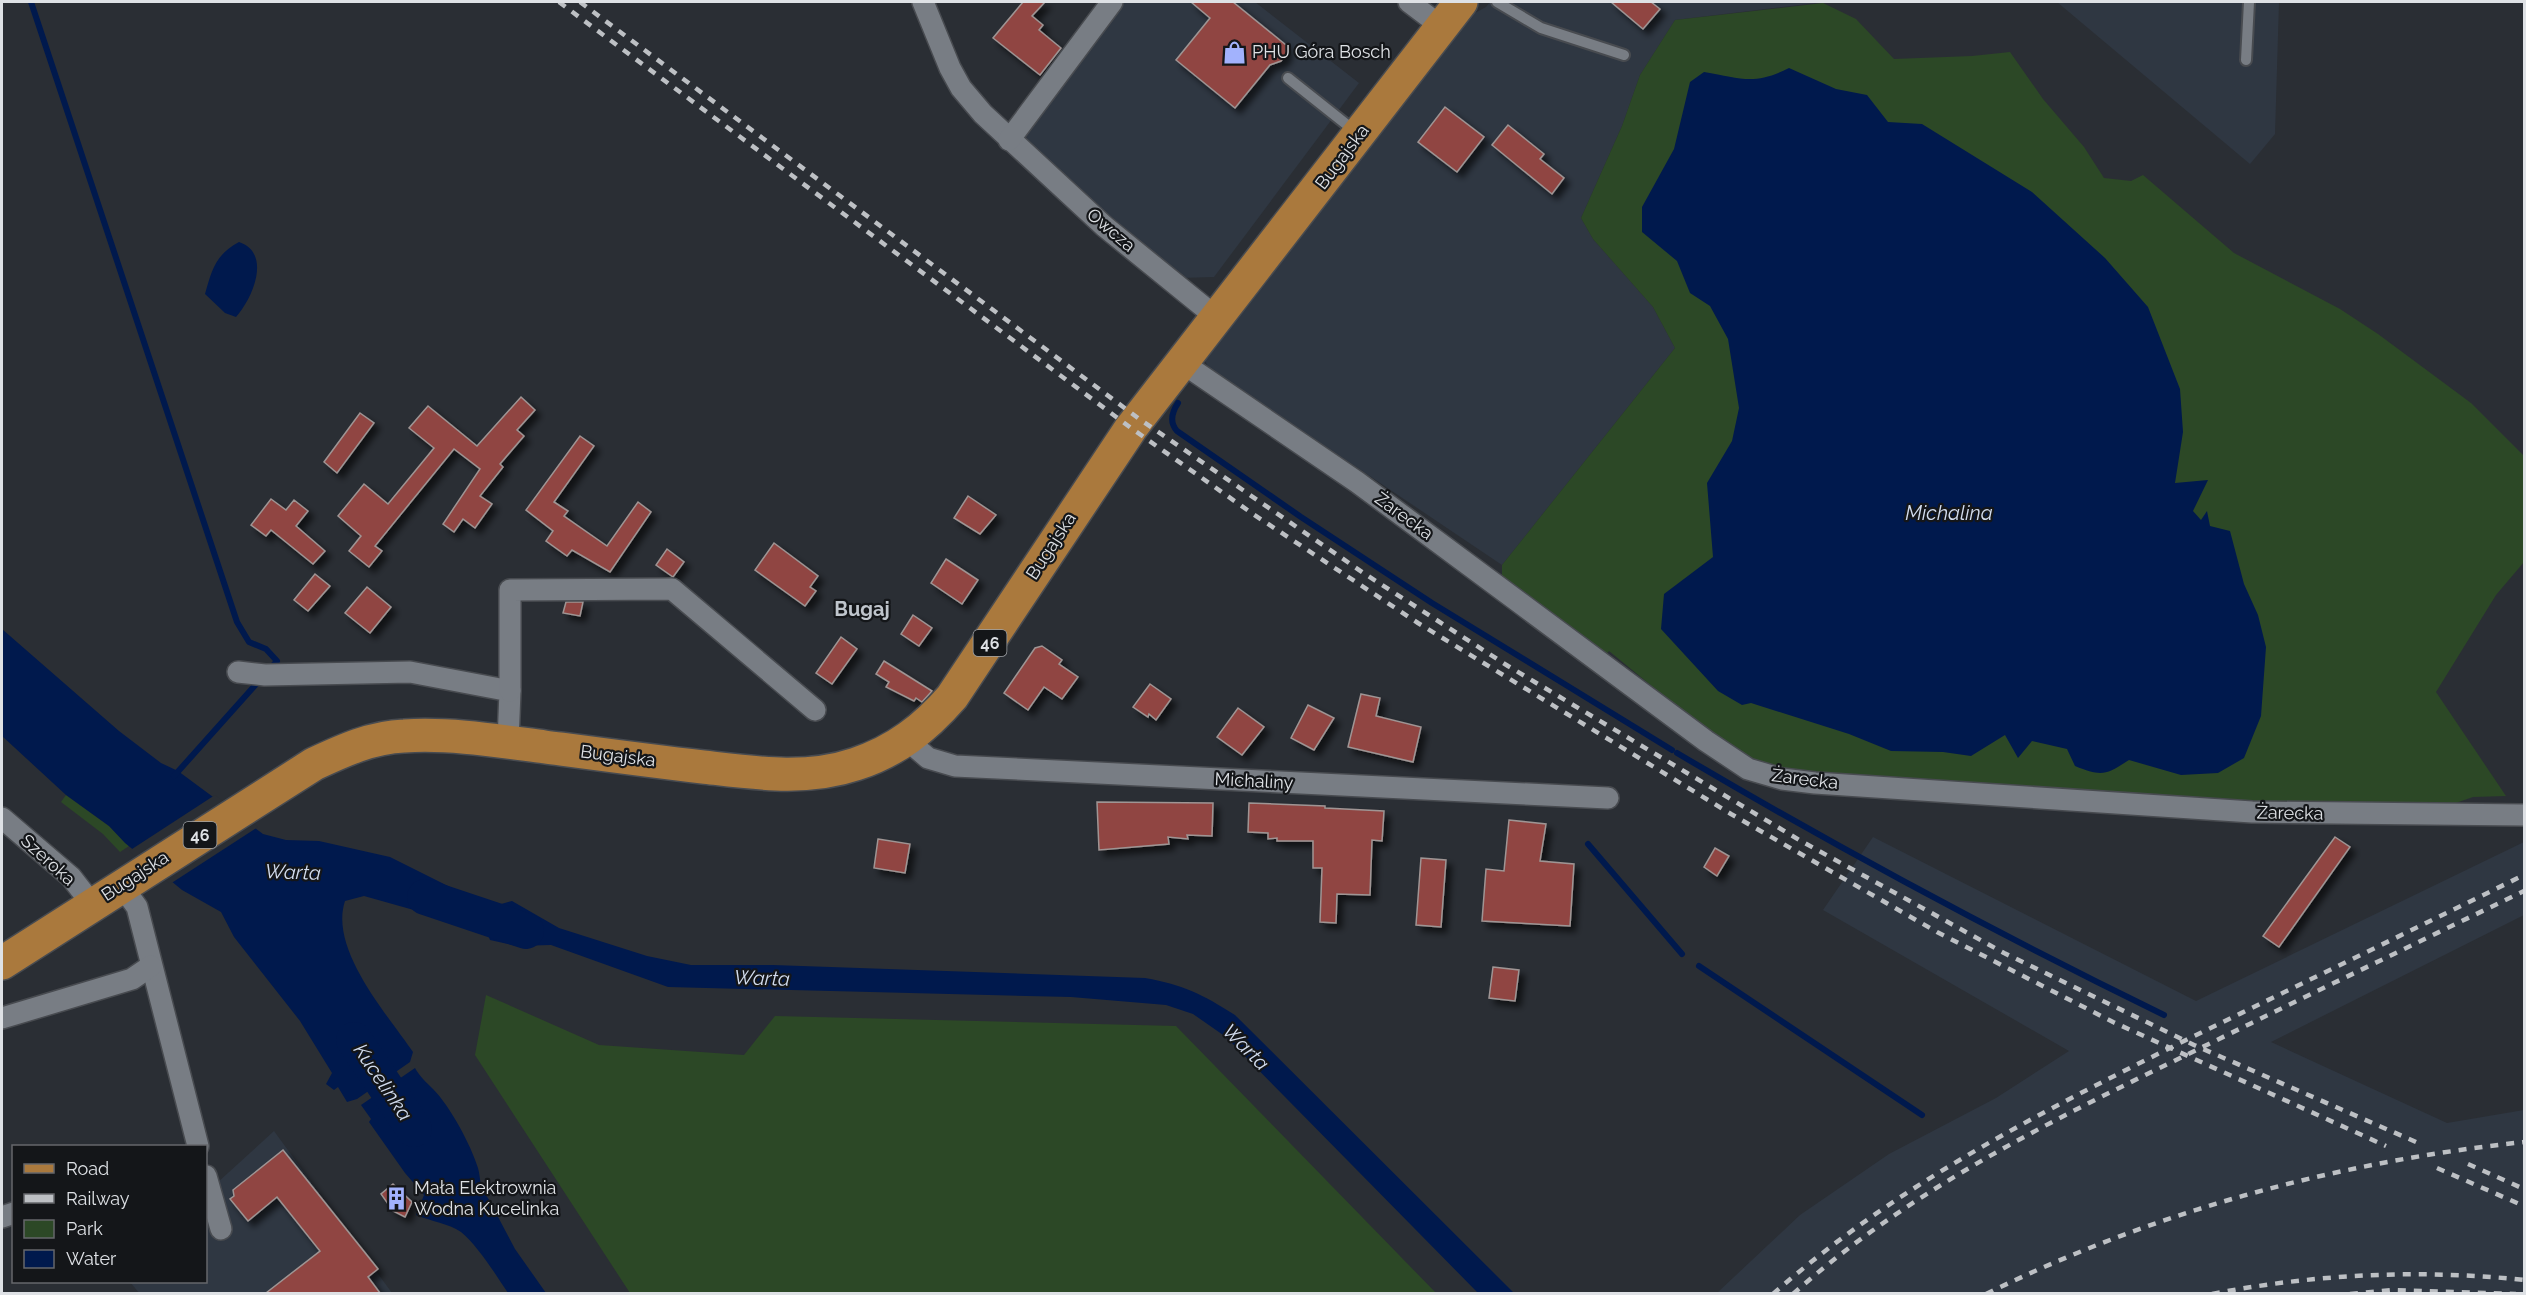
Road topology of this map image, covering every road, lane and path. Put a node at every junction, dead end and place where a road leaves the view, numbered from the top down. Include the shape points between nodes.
1 (923, 2) edge
2 (1112, 2) edge
3 (1408, 2) edge
4 (1497, 2) edge
5 (2249, 2) edge
6 (1451, 14) edge
7 (1624, 55) dead end
8 (2246, 60) dead end
9 (1288, 78) dead end
10 (1359, 134) junction
11 (1009, 140) junction
12 (1216, 317) junction
13 (1181, 362) junction
14 (238, 672) dead end
15 (510, 691) junction
16 (815, 710) dead end
17 (907, 740) junction
18 (508, 742) junction
19 (1608, 798) dead end
20 (2524, 815) edge
21 (2, 818) edge
22 (130, 879) junction
23 (92, 904) junction
24 (2, 963) edge
25 (151, 966) junction
26 (2, 1018) edge
27 (198, 1145) edge
28 (207, 1180) edge
29 (221, 1230) dead end

1 - 11 street, Owcza via 961,88
2 - 11 street
3 - 6 street, Bugajska
4 - 7 lane via 1541,28
5 - 8 lane
6 - 10 main road, Bugajska / 46
9 - 10 lane
10 - 12 main road, Bugajska / 46
11 - 12 street, Owcza via 1104,226
12 - 13 main road, Bugajska / 46
13 - 17 main road, Bugajska / 46 via 1097,476 952,697
13 - 20 street, Żarecka via 1357,482 1748,769 1815,783 2252,812
14 - 15 street via 410,672
15 - 16 street via 510,590 672,589
15 - 18 street
17 - 18 main road, Bugajska / 46 via 856,764 796,775
17 - 19 street, Michaliny via 928,758 971,768
18 - 22 main road, Bugajska / 46 via 404,735 350,748 314,764
21 - 23 street, Szeroka via 71,878
22 - 23 main road, Bugajska / 46
22 - 25 street
23 - 24 main road, Bugajska / 46
25 - 26 street via 132,979
25 - 27 street
28 - 29 street

